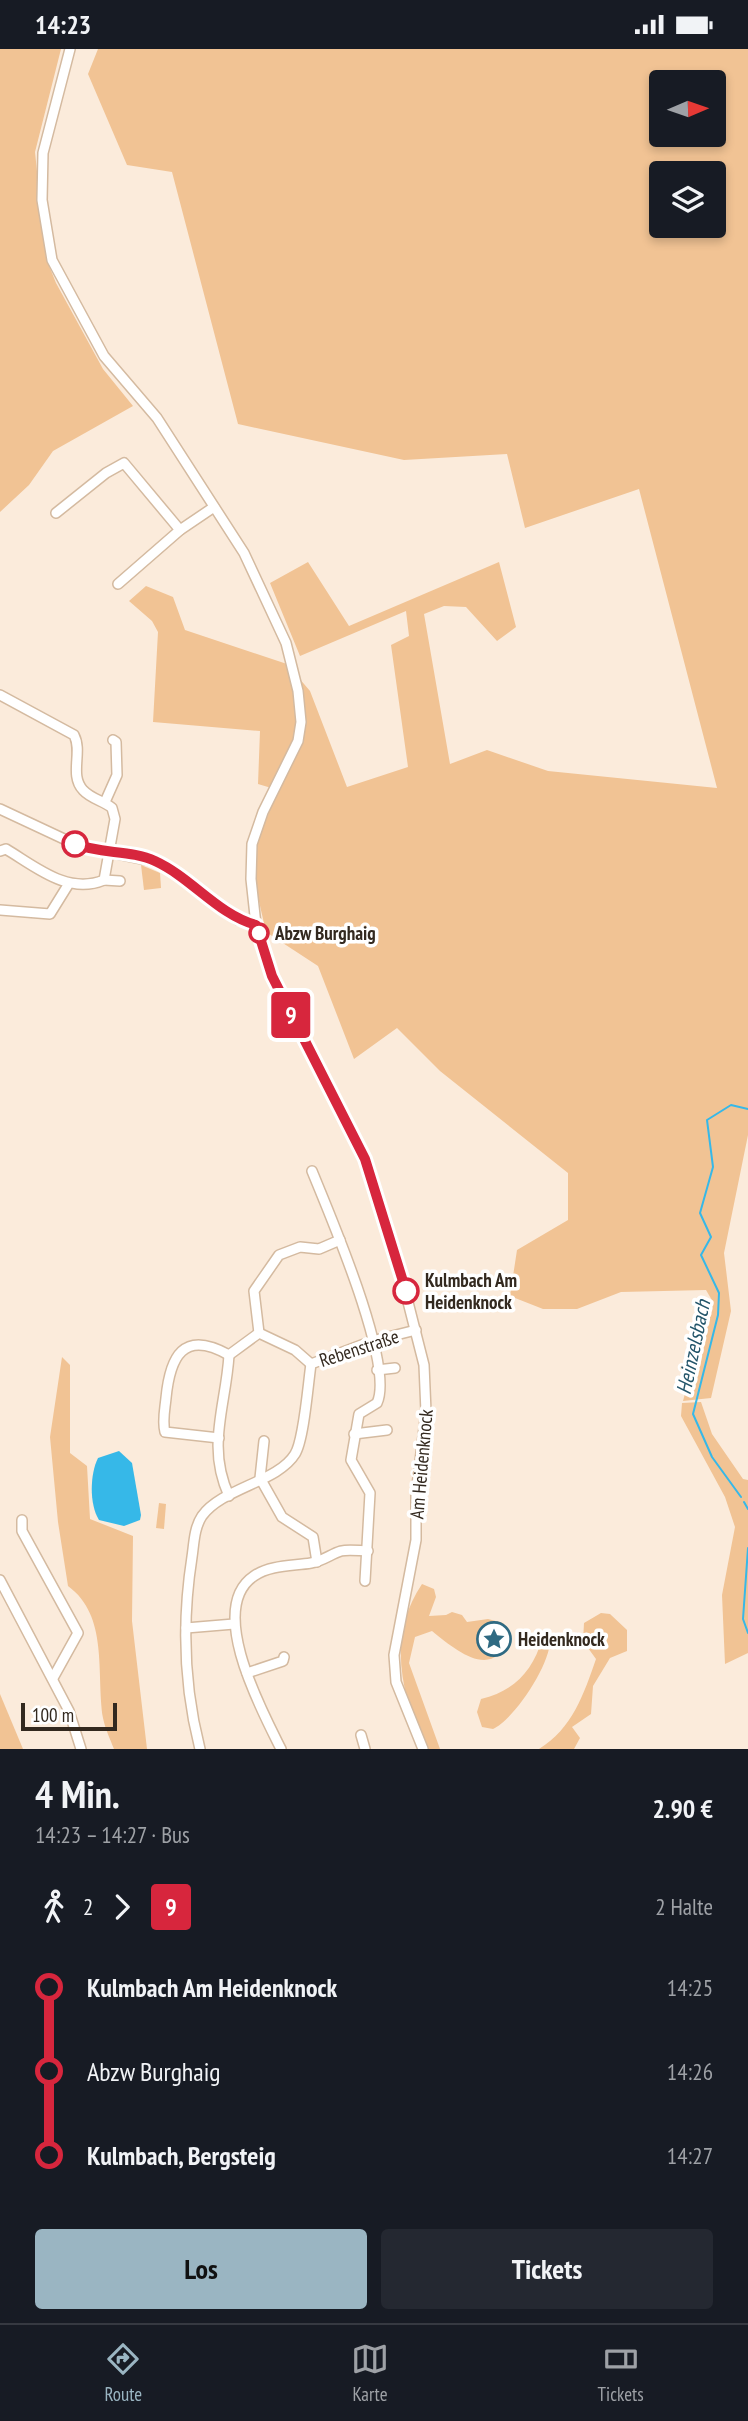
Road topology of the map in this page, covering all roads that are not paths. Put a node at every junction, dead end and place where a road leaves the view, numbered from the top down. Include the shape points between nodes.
1 (70, 49) edge
2 (214, 507) junction
3 (56, 513) dead end
4 (180, 530) junction
5 (118, 584) dead end
6 (0, 695) edge
7 (113, 740) dead end
8 (105, 801) junction
9 (0, 809) edge
10 (0, 851) edge
11 (108, 852) junction
12 (104, 880) junction
13 (120, 881) dead end
14 (68, 885) junction
15 (0, 910) edge
16 (256, 925) junction
17 (312, 1171) dead end
18 (340, 1240) junction
19 (416, 1330) junction
20 (259, 1333) junction
21 (372, 1341) junction
22 (229, 1355) junction
23 (311, 1364) junction
24 (395, 1368) dead end
25 (377, 1370) junction
26 (387, 1430) dead end
27 (354, 1434) junction
28 (219, 1437) junction
29 (264, 1441) dead end
30 (260, 1478) junction
31 (229, 1496) junction
32 (22, 1520) dead end
33 (368, 1551) junction
34 (317, 1562) junction
35 (0, 1580) edge
36 (365, 1581) dead end
37 (234, 1624) junction
38 (186, 1629) junction
39 (284, 1657) dead end
40 (247, 1673) junction
41 (53, 1678) junction
42 (361, 1735) dead end
43 (81, 1749) edge
44 (200, 1749) edge
45 (281, 1749) edge
46 (365, 1749) edge
47 (423, 1749) edge

1 - 2 street, Am Heidenknock via 43,153 42,200 52,260 104,356 157,418
2 - 4 street
2 - 16 street, Am Heidenknock via 258,579 286,643 298,691 298,741 252,844
3 - 4 street via 124,463
4 - 5 street
6 - 8 street via 74,735 79,784
7 - 8 street via 117,775
8 - 11 street via 115,819
9 - 11 street via 79,846
10 - 14 street via 6,849
11 - 12 street
11 - 16 street via 158,862 238,920
12 - 13 street
12 - 14 street
14 - 15 street via 50,914
16 - 19 street, Am Heidenknock via 272,976 372,1178
17 - 18 street
18 - 20 street via 319,1249 300,1247 278,1255 254,1291
18 - 21 street
19 - 21 street, Rebenstraße
19 - 47 street, Am Heidenknock via 426,1377 426,1412 412,1571 394,1655 396,1682
20 - 22 street
20 - 23 street via 295,1350
21 - 23 street, Rebenstraße
21 - 25 street
22 - 28 street
22 - 28 street via 207,1346 190,1348 175,1357 169,1371 164,1432
23 - 30 street, Rebenstraße via 297,1452
24 - 25 street
25 - 27 street via 379,1399 359,1414
26 - 27 street
27 - 33 street via 352,1465 370,1491
28 - 31 street via 219,1474
29 - 30 street
30 - 31 street, Rebenstraße
30 - 34 street via 282,1517 313,1537
31 - 38 street, Rebenstraße via 207,1510 197,1527 187,1587
32 - 41 street via 22,1531 78,1633
33 - 34 street via 341,1551
33 - 36 street
34 - 37 street via 255,1575 240,1592
35 - 41 street
37 - 38 street
37 - 40 street
38 - 44 street, Rebenstraße
39 - 40 street
40 - 45 street
41 - 43 street
42 - 46 street

